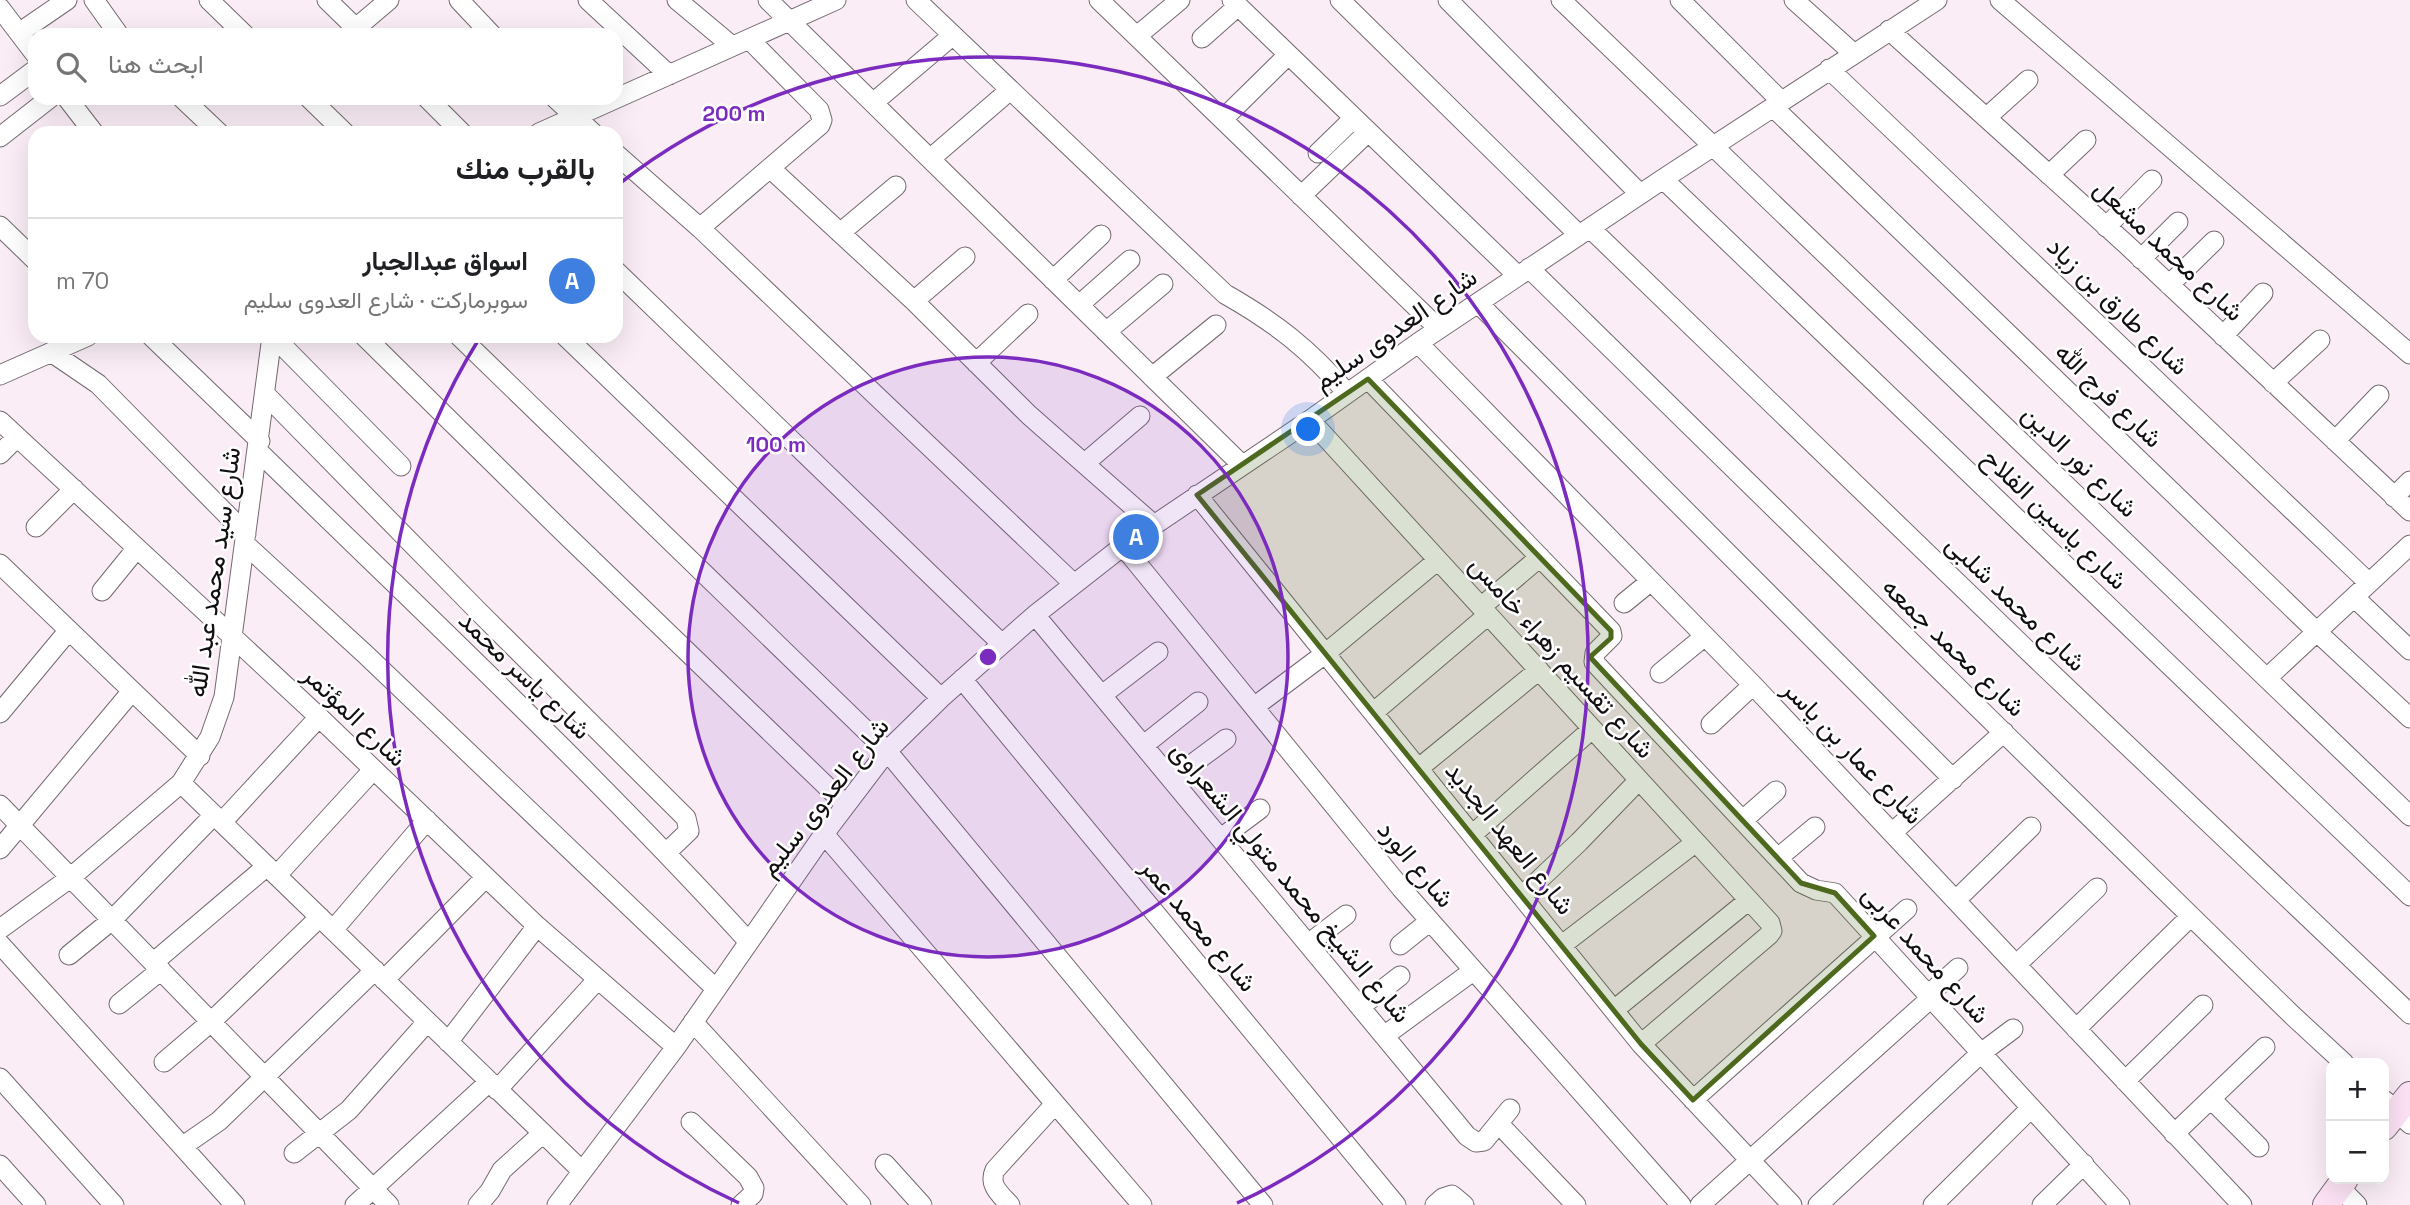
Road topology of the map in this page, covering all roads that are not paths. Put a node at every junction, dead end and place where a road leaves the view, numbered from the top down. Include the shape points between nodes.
1 (67, 0) edge
2 (94, 0) edge
3 (209, 0) edge
4 (327, 0) edge
5 (389, 0) edge
6 (459, 0) edge
7 (588, 0) edge
8 (677, 0) edge
9 (768, 0) edge
10 (836, 0) edge
11 (916, 0) edge
12 (1098, 0) edge
13 (1180, 0) edge
14 (1340, 0) edge
15 (1448, 0) edge
16 (1561, 0) edge
17 (1680, 0) edge
18 (1794, 0) edge
19 (1937, 0) edge
20 (2000, 0) edge
21 (1235, 3) edge
22 (1912, 6) edge
23 (0, 8) edge
24 (790, 20) junction
25 (114, 28) edge
26 (237, 28) edge
27 (355, 28) edge
28 (363, 28) edge
29 (485, 28) edge
30 (618, 28) edge
31 (1889, 30) junction
32 (19, 33) junction
33 (623, 33) edge
34 (953, 35) junction
35 (1137, 36) junction
36 (1202, 38) dead end
37 (741, 43) junction
38 (28, 45) edge
39 (1853, 53) junction
40 (1288, 55) junction
41 (1829, 69) junction
42 (28, 75) edge
43 (668, 75) junction
44 (2028, 80) dead end
45 (1010, 90) junction
46 (623, 95) edge
47 (0, 96) edge
48 (873, 103) junction
49 (1777, 104) junction
50 (41, 105) edge
51 (72, 105) edge
52 (189, 105) edge
53 (316, 105) edge
54 (433, 105) edge
55 (562, 105) edge
56 (602, 105) edge
57 (575, 117) junction
58 (1986, 118) junction
59 (1223, 119) junction
60 (1361, 125) junction
61 (89, 126) edge
62 (212, 126) edge
63 (338, 126) edge
64 (455, 126) edge
65 (555, 126) edge
66 (585, 126) edge
67 (0, 137) edge
68 (2086, 141) dead end
69 (1714, 146) junction
70 (1318, 153) dead end
71 (930, 159) junction
72 (623, 160) edge
73 (770, 168) junction
74 (2049, 176) junction
75 (1663, 179) junction
76 (2152, 180) dead end
77 (896, 186) dead end
78 (1640, 194) junction
79 (1301, 196) junction
80 (2178, 222) dead end
81 (0, 226) edge
82 (2106, 227) junction
83 (700, 228) junction
84 (1584, 231) junction
85 (840, 233) junction
86 (1101, 234) dead end
87 (2214, 241) dead end
88 (28, 253) edge
89 (965, 257) dead end
90 (2141, 259) junction
91 (1130, 260) dead end
92 (1523, 272) junction
93 (623, 278) edge
94 (1053, 280) junction
95 (1163, 284) dead end
96 (2169, 285) junction
97 (2263, 293) dead end
98 (914, 301) junction
99 (1478, 303) junction
100 (1079, 306) junction
101 (1028, 314) dead end
102 (1216, 325) dead end
103 (1439, 329) junction
104 (1106, 332) junction
105 (2222, 336) junction
106 (2320, 340) dead end
107 (72, 343) edge
108 (158, 343) edge
109 (271, 343) edge
110 (279, 343) edge
111 (371, 343) edge
112 (466, 343) edge
113 (572, 343) edge
114 (1418, 343) junction
115 (51, 352) junction
116 (2410, 355) edge
117 (976, 363) junction
118 (0, 375) edge
119 (1152, 377) junction
120 (1368, 379) junction
121 (2273, 383) junction
122 (1347, 393) junction
123 (265, 394) junction
124 (2379, 395) dead end
125 (1140, 416) dead end
126 (1310, 420) junction
127 (0, 421) edge
128 (18, 437) junction
129 (2335, 441) junction
130 (259, 446) junction
131 (0, 454) edge
132 (1085, 463) junction
133 (1242, 465) junction
134 (401, 466) dead end
135 (2410, 481) edge
136 (74, 489) junction
137 (1197, 495) junction
138 (2394, 497) junction
139 (2410, 511) edge
140 (1154, 525) junction
141 (36, 527) dead end
142 (245, 539) junction
143 (2410, 545) edge
144 (1123, 546) junction
145 (137, 548) junction
146 (1540, 557) junction
147 (1438, 560) junction
148 (2, 570) edge
149 (1651, 581) junction
150 (2369, 583) junction
151 (1074, 584) junction
152 (102, 591) dead end
153 (2354, 597) junction
154 (1624, 603) dead end
155 (1484, 611) junction
156 (1035, 615) junction
157 (69, 631) junction
158 (2317, 632) junction
159 (1704, 636) junction
160 (233, 637) junction
161 (1002, 644) junction
162 (2410, 650) edge
163 (1158, 653) dead end
164 (1326, 653) junction
165 (1539, 670) junction
166 (1660, 673) dead end
167 (2267, 678) junction
168 (962, 679) junction
169 (1753, 685) junction
170 (132, 691) junction
171 (1102, 695) junction
172 (941, 698) junction
173 (1198, 702) dead end
174 (1254, 707) junction
175 (1374, 712) junction
176 (0, 713) edge
177 (319, 717) junction
178 (2410, 718) edge
179 (1711, 724) dead end
180 (1592, 729) junction
181 (2004, 732) junction
182 (1226, 739) dead end
183 (1144, 745) junction
184 (887, 751) junction
185 (200, 756) junction
186 (1419, 768) junction
187 (373, 770) junction
188 (1172, 779) junction
189 (1953, 779) junction
190 (1639, 780) junction
191 (181, 783) junction
192 (1776, 791) dead end
193 (0, 805) edge
194 (846, 805) junction
195 (1260, 809) dead end
196 (2410, 816) edge
197 (218, 818) junction
198 (427, 820) junction
199 (1743, 820) junction
200 (20, 826) junction
201 (1815, 827) dead end
202 (2031, 827) dead end
203 (1893, 832) junction
204 (824, 834) junction
205 (1473, 834) junction
206 (1221, 838) junction
207 (1696, 842) junction
208 (0, 849) edge
209 (667, 852) junction
210 (1778, 858) junction
211 (272, 871) junction
212 (486, 877) junction
213 (70, 878) junction
214 (2097, 888) dead end
215 (1522, 896) junction
216 (2410, 896) edge
217 (1749, 900) junction
218 (1956, 900) junction
219 (1907, 908) dead end
220 (1346, 915) dead end
221 (2191, 916) junction
222 (112, 920) junction
223 (1430, 921) junction
224 (327, 924) junction
225 (537, 926) junction
226 (0, 929) edge
227 (1874, 936) junction
228 (749, 942) junction
229 (0, 944) edge
230 (1308, 944) junction
231 (1400, 945) dead end
232 (1562, 945) junction
233 (69, 955) dead end
234 (2016, 965) junction
235 (157, 966) junction
236 (1958, 968) dead end
237 (1473, 971) junction
238 (379, 975) junction
239 (1400, 976) dead end
240 (597, 980) junction
241 (716, 989) junction
242 (1930, 997) junction
243 (119, 1004) dead end
244 (2203, 1005) dead end
245 (1360, 1007) junction
246 (1614, 1010) junction
247 (2410, 1014) edge
248 (212, 1021) junction
249 (427, 1021) junction
250 (693, 1022) junction
251 (2013, 1029) dead end
252 (2076, 1029) junction
253 (1384, 1036) junction
254 (448, 1042) junction
255 (1641, 1044) junction
256 (676, 1047) junction
257 (2265, 1047) dead end
258 (1981, 1053) junction
259 (2339, 1058) edge
260 (164, 1062) dead end
261 (265, 1076) junction
262 (0, 1078) edge
263 (2124, 1081) junction
264 (494, 1086) junction
265 (2211, 1099) junction
266 (1693, 1100) junction
267 (1055, 1104) junction
268 (2031, 1108) junction
269 (691, 1122) dead end
270 (319, 1132) junction
271 (542, 1133) junction
272 (2174, 1135) junction
273 (183, 1146) junction
274 (2259, 1147) dead end
275 (294, 1153) dead end
276 (1751, 1160) junction
277 (885, 1164) dead end
278 (2084, 1164) junction
279 (0, 1165) edge
280 (582, 1171) junction
281 (373, 1190) junction
282 (36, 1205) edge
283 (114, 1205) edge
284 (235, 1205) edge
285 (355, 1205) edge
286 (389, 1205) edge
287 (478, 1205) edge
288 (557, 1205) edge
289 (741, 1205) edge
290 (861, 1205) edge
291 (922, 1205) edge
292 (1010, 1205) edge
293 (1142, 1205) edge
294 (1263, 1205) edge
295 (1396, 1205) edge
296 (1435, 1205) edge
297 (1464, 1205) edge
298 (1576, 1205) edge
299 (1681, 1205) edge
300 (1700, 1205) edge
301 (1792, 1205) edge
302 (1818, 1205) edge
303 (1933, 1205) edge
304 (2042, 1205) edge
305 (2120, 1205) edge
306 (2242, 1205) edge

1 - 32 street
2 - 25 street
3 - 26 street
4 - 27 street
5 - 28 street
6 - 29 street
7 - 30 street
8 - 37 street
9 - 24 street
10 - 24 street
11 - 34 street
12 - 35 street
13 - 35 street
14 - 84 street, شارع محمد شلبى
15 - 78 street
16 - 69 street, شارع نور الدين
17 - 49 street, شارع فرج الله
18 - 39 street
19 - 22 street, شارع العدوى سليم
20 - 116 street
21 - 36 street
21 - 40 street, شارع محمد جمعه
22 - 31 street, شارع العدوى سليم
23 - 32 street
24 - 37 street
24 - 48 street
31 - 39 street, شارع العدوى سليم
31 - 58 street, شارع محمد مشعل
32 - 38 street
33 - 43 street
34 - 45 street
34 - 48 street
35 - 59 street
37 - 43 street
37 - 73 street via 822,115 820,125
39 - 41 street, شارع العدوى سليم
40 - 59 street
40 - 60 street, شارع محمد جمعه
41 - 49 street, شارع العدوى سليم
41 - 150 street, شارع طارق بن زياد
42 - 47 street
43 - 46 street
44 - 58 street
45 - 71 street
45 - 122 street via 1225,294 1293,337
48 - 71 street
49 - 69 street, شارع العدوى سليم
49 - 158 street, شارع فرج الله
50 - 67 street
51 - 61 street
52 - 62 street
53 - 63 street
54 - 64 street
55 - 57 street
56 - 57 street
57 - 65 street
57 - 66 street
58 - 74 street, شارع محمد مشعل
59 - 79 street
60 - 70 street
60 - 79 street
60 - 92 street, شارع محمد جمعه
68 - 74 street
69 - 75 street, شارع العدوى سليم
69 - 167 street, شارع نور الدين
71 - 94 street
72 - 83 street
73 - 83 street
73 - 85 street
74 - 82 street, شارع محمد مشعل
75 - 78 street, شارع العدوى سليم
75 - 216 street, شارع ياسين الفلاح
76 - 82 street
77 - 85 street
78 - 84 street, شارع العدوى سليم
79 - 103 street
80 - 90 street
81 - 88 street
82 - 90 street, شارع محمد مشعل
83 - 151 street
84 - 92 street, شارع العدوى سليم
84 - 247 street, شارع محمد شلبى
85 - 98 street
86 - 94 street
87 - 96 street
89 - 98 street
90 - 96 street, شارع محمد مشعل
91 - 100 street
92 - 99 street, شارع العدوى سليم
92 - 181 street, شارع محمد جمعه
93 - 161 street
94 - 100 street
95 - 104 street
96 - 105 street, شارع محمد مشعل
97 - 105 street
98 - 117 street
99 - 103 street, شارع العدوى سليم
99 - 189 street
100 - 104 street
101 - 117 street
102 - 119 street
103 - 114 street, شارع العدوى سليم
104 - 119 street
105 - 121 street, شارع محمد مشعل
106 - 121 street
107 - 115 street
108 - 130 street, شارع ياسر محمد
109 - 123 street, شارع سيد محمد عبد الله
110 - 134 street
111 - 194 street
112 - 184 street
113 - 172 street
114 - 120 street, شارع العدوى سليم
114 - 149 street, شارع عمار بن ياسر
115 - 118 street
115 - 142 street via 98,384
117 - 132 street
119 - 133 street
120 - 122 street, شارع العدوى سليم
120 - 146 street
121 - 129 street, شارع محمد مشعل
122 - 126 street, شارع العدوى سليم
123 - 130 street, شارع سيد محمد عبد الله
123 - 209 street via 686,818 689,831
124 - 129 street
125 - 132 street
126 - 133 street, شارع العدوى سليم
126 - 147 street, شارع تقسيم زهراء خامس
127 - 128 street, شارع المؤتمر
128 - 131 street
128 - 136 street, شارع المؤتمر
129 - 138 street, شارع محمد مشعل
130 - 142 street, شارع سيد محمد عبد الله
130 - 209 street, شارع ياسر محمد
132 - 140 street
133 - 137 street, شارع العدوى سليم
135 - 138 street
136 - 141 street
136 - 145 street, شارع المؤتمر
137 - 140 street, شارع العدوى سليم
137 - 164 street, شارع العهد الجديد
138 - 139 street, شارع محمد مشعل
140 - 144 street, شارع العدوى سليم
142 - 160 street, شارع سيد محمد عبد الله
142 - 241 street
143 - 150 street
144 - 151 street, شارع العدوى سليم
144 - 174 street, شارع الورد
145 - 152 street
145 - 160 street, شارع المؤتمر
146 - 155 street
146 - 199 street, شارع محمد عربى via 1612,632 1593,655 1596,663
147 - 155 street, شارع تقسيم زهراء خامس
147 - 164 street
148 - 157 street
149 - 154 street
149 - 159 street, شارع عمار بن ياسر
150 - 153 street
151 - 156 street, شارع العدوى سليم
153 - 158 street
153 - 162 street
155 - 165 street, شارع تقسيم زهراء خامس
155 - 175 street
156 - 161 street, شارع العدوى سليم
156 - 171 street, شارع الشيخ محمد متولي الشعراوى
157 - 170 street
157 - 176 street
158 - 167 street
158 - 178 street, شارع فرج الله
159 - 166 street
159 - 169 street, شارع عمار بن ياسر
160 - 177 street, شارع المؤتمر
160 - 185 street, شارع سيد محمد عبد الله via 224,697
161 - 168 street, شارع العدوى سليم
163 - 171 street
164 - 174 street
164 - 175 street, شارع العهد الجديد
165 - 180 street, شارع تقسيم زهراء خامس
165 - 186 street
167 - 196 street, شارع نور الدين
168 - 172 street, شارع العدوى سليم
168 - 295 street, شارع محمد عمر
169 - 179 street
169 - 203 street, شارع عمار بن ياسر
170 - 185 street
170 - 200 street
171 - 183 street, شارع الشيخ محمد متولي الشعراوى
172 - 184 street, شارع العدوى سليم
173 - 183 street
174 - 223 street, شارع الورد
175 - 186 street, شارع العهد الجديد
177 - 187 street, شارع المؤتمر
177 - 197 street
180 - 190 street, شارع تقسيم زهراء خامس
180 - 205 street
181 - 189 street
181 - 221 street, شارع محمد جمعه
182 - 188 street
183 - 188 street, شارع الشيخ محمد متولي الشعراوى
184 - 194 street, شارع العدوى سليم
184 - 294 street
185 - 191 street, شارع سيد محمد عبد الله
186 - 205 street, شارع العهد الجديد
187 - 198 street, شارع المؤتمر
187 - 211 street
188 - 206 street, شارع الشيخ محمد متولي الشعراوى
189 - 203 street
190 - 207 street, شارع تقسيم زهراء خامس
190 - 215 street
191 - 197 street
191 - 213 street, شارع سيد محمد عبد الله
192 - 199 street
193 - 200 street
194 - 204 street, شارع العدوى سليم
195 - 206 street
197 - 211 street
197 - 222 street
198 - 212 street, شارع المؤتمر
198 - 224 street
199 - 210 street, شارع محمد عربى
200 - 208 street
200 - 213 street
201 - 210 street
202 - 218 street
203 - 218 street, شارع عمار بن ياسر
204 - 228 street, شارع العدوى سليم
204 - 267 street
205 - 215 street, شارع العهد الجديد
206 - 230 street, شارع الشيخ محمد متولي الشعراوى
207 - 217 street, شارع تقسيم زهراء خامس
207 - 232 street
209 - 228 street, شارع ياسر محمد
210 - 227 street, شارع محمد عربى via 1808,888 1835,893
211 - 224 street
211 - 235 street
212 - 225 street, شارع المؤتمر
212 - 238 street
213 - 222 street
213 - 226 street, شارع سيد محمد عبد الله
214 - 234 street
215 - 232 street, شارع العهد الجديد
217 - 246 street
217 - 255 street, شارع تقسيم زهراء خامس via 1772,931
218 - 234 street, شارع عمار بن ياسر
219 - 227 street
220 - 230 street
221 - 252 street
221 - 259 street, شارع محمد جمعه
222 - 233 street
222 - 235 street
223 - 231 street
223 - 237 street, شارع الورد
224 - 238 street
224 - 248 street
225 - 240 street, شارع المؤتمر
225 - 254 street
227 - 242 street, شارع محمد عربى
227 - 266 street
228 - 241 street, شارع العدوى سليم
229 - 273 street
230 - 245 street, شارع الشيخ محمد متولي الشعراوى
232 - 246 street, شارع العهد الجديد
234 - 252 street, شارع عمار بن ياسر
235 - 243 street
235 - 248 street
236 - 242 street
237 - 253 street
237 - 299 street, شارع الورد
238 - 249 street
238 - 261 street
239 - 245 street
240 - 256 street, شارع المؤتمر
240 - 264 street
241 - 250 street, شارع العدوى سليم
242 - 258 street, شارع محمد عربى
242 - 276 street
244 - 263 street
245 - 253 street, شارع الشيخ محمد متولي الشعراوى
246 - 255 street, شارع العهد الجديد
248 - 260 street
248 - 261 street
249 - 254 street
249 - 270 street via 349,1110
250 - 256 street, شارع العدوى سليم
250 - 290 street
251 - 258 street
252 - 263 street, شارع عمار بن ياسر
253 - 298 street, شارع الشيخ محمد متولي الشعراوى via 1471,1140 1484,1141 1505,1116
254 - 264 street
255 - 266 street, شارع العهد الجديد
256 - 280 street, شارع العدوى سليم
257 - 265 street
258 - 268 street, شارع محمد عربى
258 - 302 street
261 - 270 street
261 - 273 street via 219,1121
262 - 283 street
263 - 272 street, شارع عمار بن ياسر
264 - 271 street
264 - 281 street
265 - 272 street
265 - 274 street
266 - 276 street, شارع العهد الجديد
267 - 292 street via 995,1170 992,1184
267 - 293 street
268 - 278 street, شارع محمد عربى
268 - 303 street
269 - 289 street via 752,1183 753,1194
270 - 275 street
270 - 281 street
271 - 280 street
271 - 287 street via 499,1174
272 - 306 street, شارع عمار بن ياسر
273 - 284 street
276 - 300 street
276 - 301 street, شارع العهد الجديد
277 - 291 street
278 - 304 street
278 - 305 street, شارع محمد عربى
279 - 282 street
280 - 288 street, شارع العدوى سليم
281 - 285 street
281 - 286 street
296 - 297 street via 1452,1195

